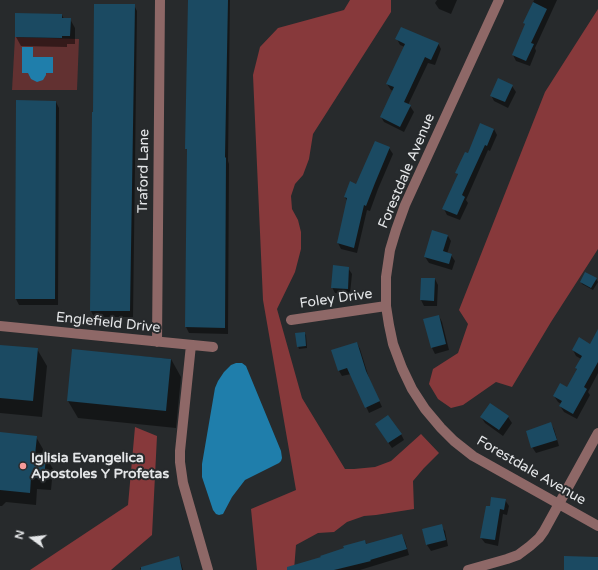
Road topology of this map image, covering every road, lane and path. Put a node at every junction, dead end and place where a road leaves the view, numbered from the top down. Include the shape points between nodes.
1 (160, 0) edge
2 (499, 0) edge
3 (386, 306) junction
4 (291, 320) dead end
5 (0, 326) edge
6 (157, 342) junction
7 (192, 345) junction
8 (213, 347) dead end
9 (598, 433) edge
10 (559, 504) junction
11 (598, 526) edge
12 (208, 570) edge
13 (468, 570) edge

1 - 6 street, Traford Lane
2 - 3 street, Forestdale Avenue via 405,205 390,250 386,277
3 - 4 street, Foley Drive
3 - 10 street, Forestdale Avenue via 393,344 402,368 412,389 440,428 473,456
5 - 6 street, Englefield Drive
6 - 7 street, Englefield Drive
7 - 8 street, Englefield Drive
7 - 12 street via 180,462 183,483
9 - 10 street
10 - 11 street, Forestdale Avenue
10 - 13 street via 539,538 518,555

